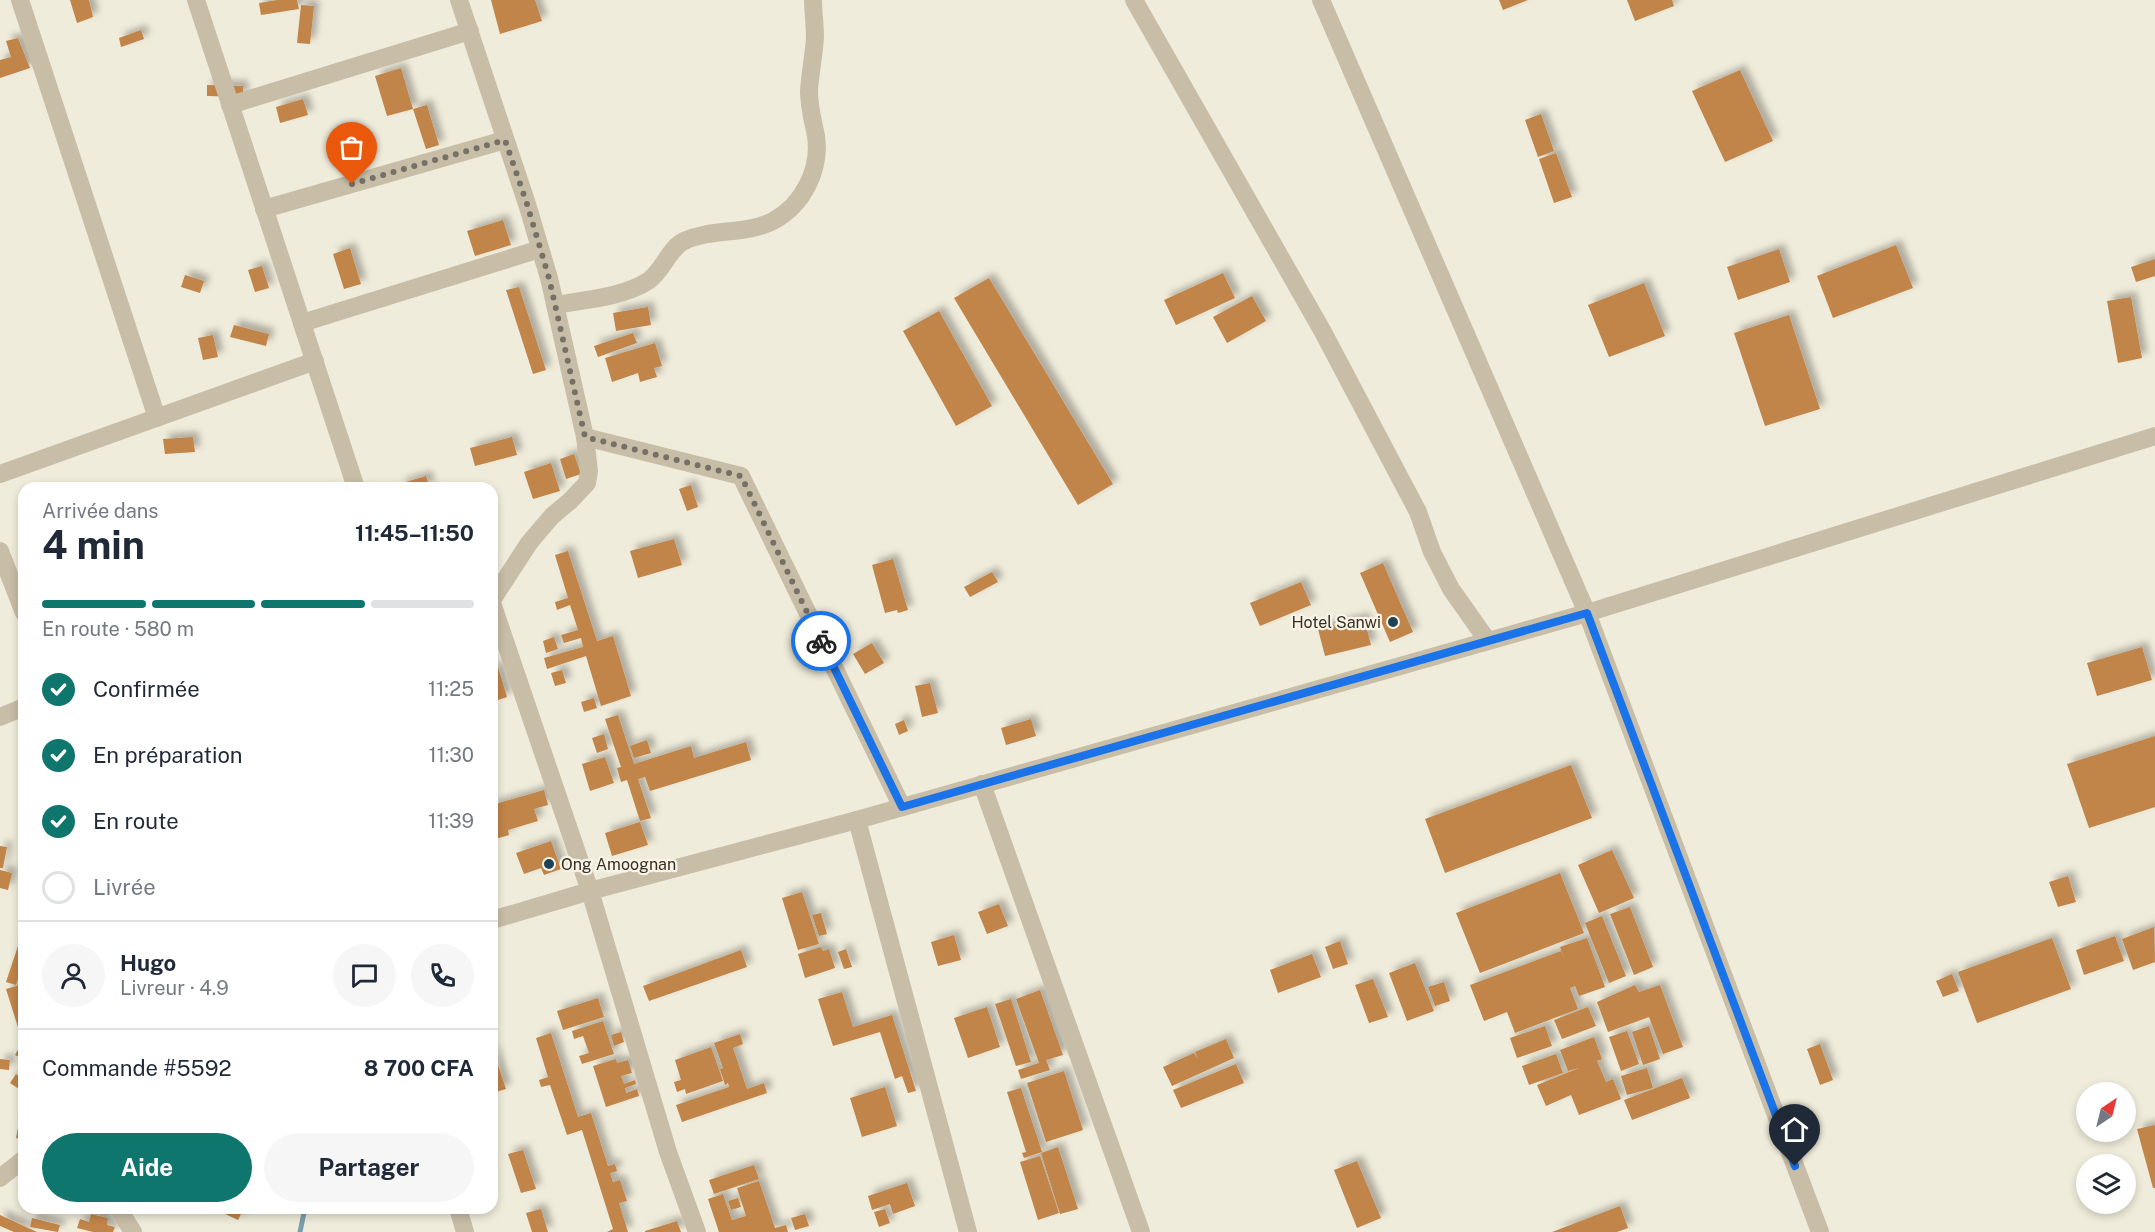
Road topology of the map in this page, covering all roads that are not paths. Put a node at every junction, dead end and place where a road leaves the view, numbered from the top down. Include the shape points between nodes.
1 (20, 0) edge
2 (196, 0) edge
3 (459, 0) edge
4 (813, 0) edge
5 (1134, 0) edge
6 (1321, 0) edge
7 (470, 31) junction
8 (230, 105) junction
9 (505, 140) junction
10 (264, 209) junction
11 (540, 249) junction
12 (555, 305) junction
13 (302, 324) junction
14 (315, 361) junction
15 (158, 418) junction
16 (2155, 436) edge
17 (585, 437) junction
18 (0, 474) edge
19 (354, 482) edge
20 (0, 550) edge
21 (498, 592) edge
22 (18, 597) edge
23 (1587, 613) junction
24 (498, 620) edge
25 (1487, 640) junction
26 (18, 710) edge
27 (0, 717) edge
28 (982, 784) junction
29 (902, 807) junction
30 (857, 820) junction
31 (590, 891) junction
32 (498, 918) edge
33 (18, 1164) edge
34 (0, 1178) edge
35 (122, 1214) edge
36 (460, 1214) edge
37 (133, 1232) edge
38 (465, 1232) edge
39 (697, 1232) edge
40 (968, 1232) edge
41 (1141, 1232) edge
42 (1820, 1232) edge

1 - 15 street
2 - 8 street
3 - 7 street
4 - 12 street via 815,38 809,92 816,162 802,197 774,220 682,242 649,281 636,287
5 - 25 street via 1323,332 1418,512 1451,589
6 - 23 street
7 - 8 street
7 - 9 street
8 - 10 street
9 - 10 street
9 - 11 street
10 - 13 street
11 - 12 street
11 - 13 street
12 - 17 street
13 - 14 street
14 - 15 street
14 - 19 street
15 - 18 street
16 - 23 street
17 - 21 street via 587,483 529,543
17 - 29 street via 741,476
20 - 22 street
23 - 25 street
23 - 42 street
24 - 31 street
25 - 28 street
26 - 27 street
28 - 29 street
28 - 41 street
29 - 30 street
30 - 31 street
30 - 40 street
31 - 32 street
31 - 39 street via 668,1152
33 - 34 street
35 - 37 street
36 - 38 street

